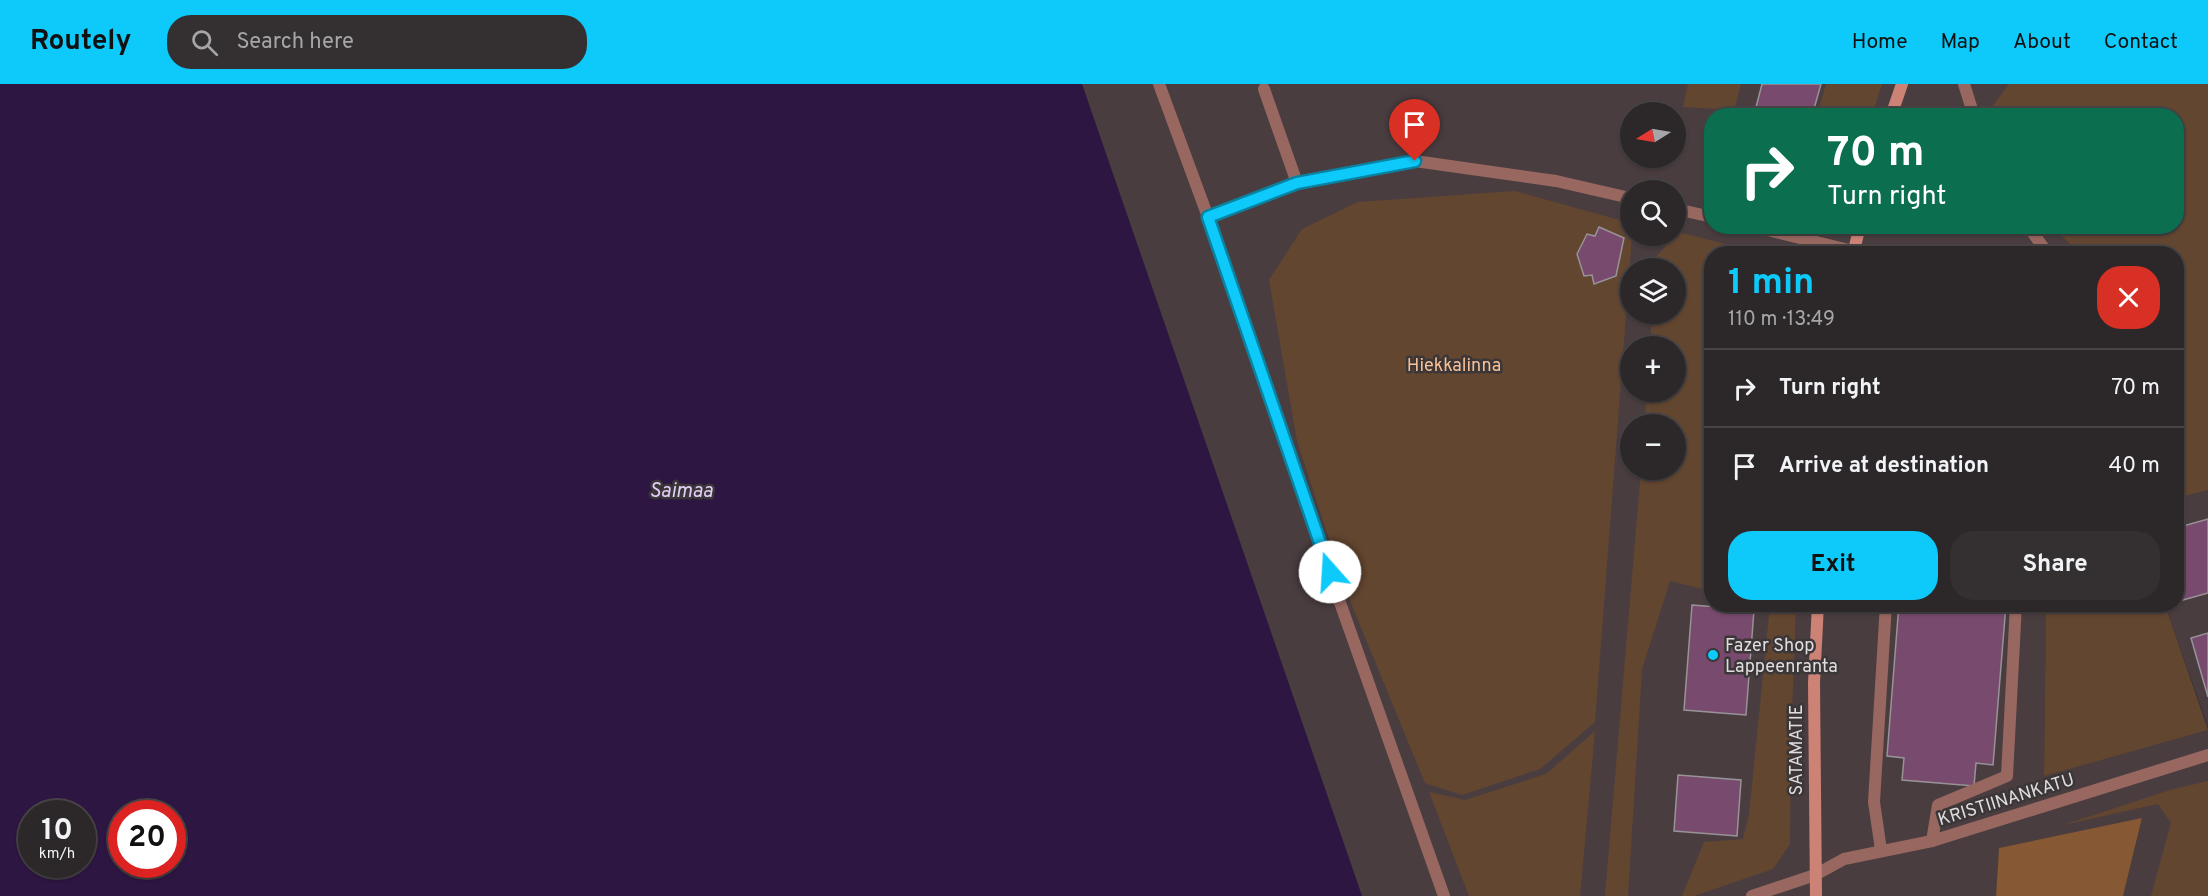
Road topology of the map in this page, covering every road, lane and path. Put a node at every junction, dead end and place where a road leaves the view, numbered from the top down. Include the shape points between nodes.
1 (1159, 84) edge
2 (1902, 84) edge
3 (1964, 84) edge
4 (1264, 89) dead end
5 (1894, 108) edge
6 (1972, 108) edge
7 (1297, 183) junction
8 (1620, 196) edge
9 (1686, 210) edge
10 (1704, 215) edge
11 (1208, 217) junction
12 (1782, 234) edge
13 (1829, 246) edge
14 (1818, 612) edge
15 (1886, 612) edge
16 (2016, 612) edge
17 (2208, 755) edge
18 (1932, 841) junction
19 (1881, 850) junction
20 (1815, 874) junction
21 (1444, 896) edge
22 (1752, 896) edge
23 (1816, 896) edge

1 - 11 street
2 - 5 street
3 - 6 street
4 - 7 street
7 - 8 street via 1415,161 1556,180
7 - 11 street
9 - 10 street
11 - 21 street
12 - 13 street
14 - 20 street, SATAMATIE
15 - 19 street via 1874,802
16 - 18 street via 2007,776 1938,805
17 - 18 street, KRISTIINANKATU
18 - 19 street, KRISTIINANKATU
19 - 20 street, KRISTIINANKATU via 1844,859
20 - 22 street, KRISTIINANKATU
20 - 23 street, SATAMATIE

